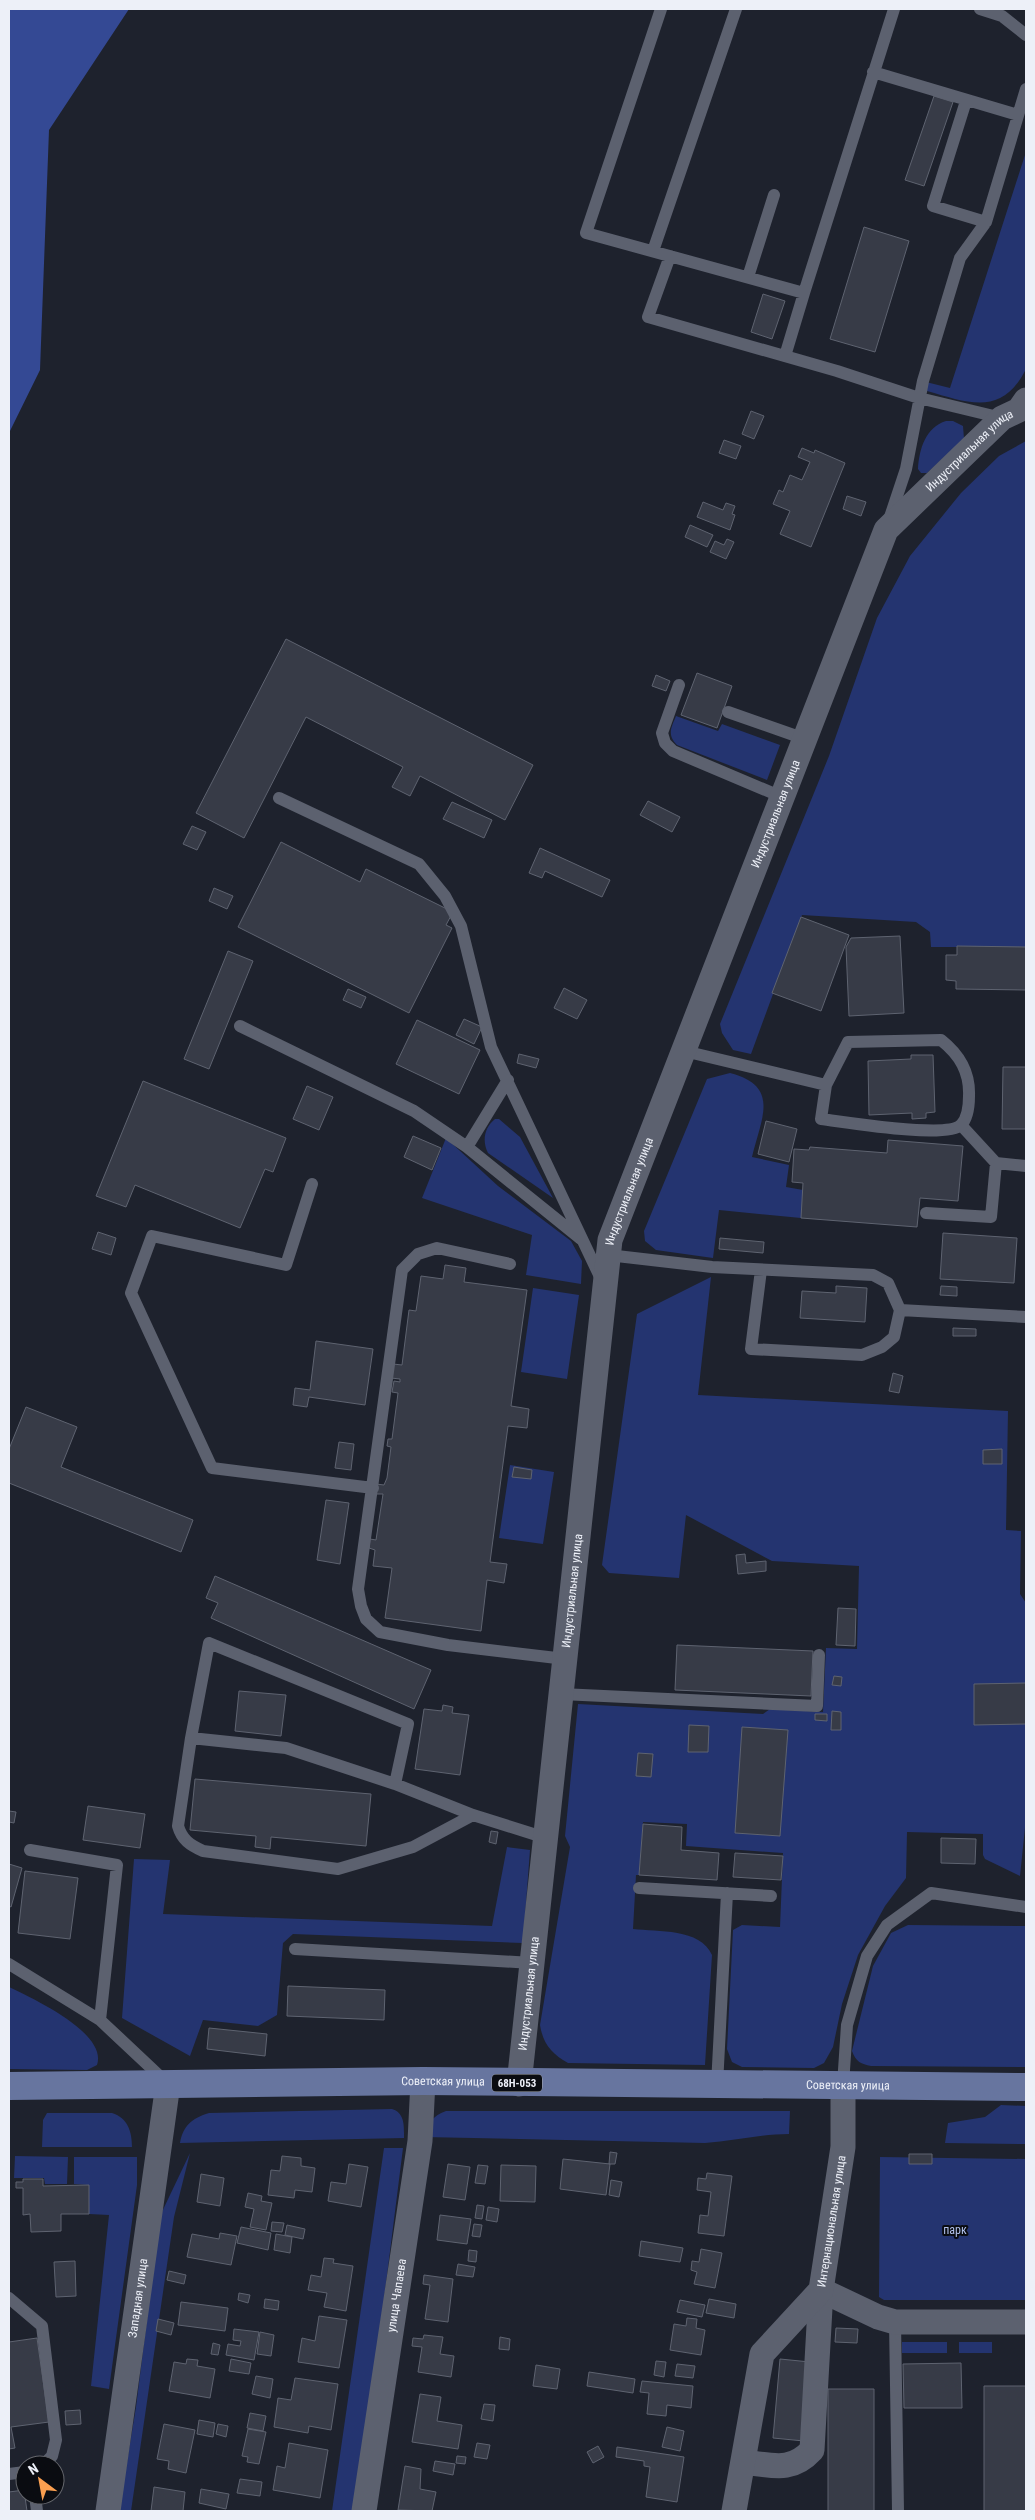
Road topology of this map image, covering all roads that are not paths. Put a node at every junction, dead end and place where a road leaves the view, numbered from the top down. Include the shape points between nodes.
1 (660, 9) edge
2 (736, 9) edge
3 (894, 9) edge
4 (980, 9) edge
5 (1026, 35) edge
6 (873, 72) junction
7 (1026, 89) edge
8 (966, 101) junction
9 (1018, 115) junction
10 (774, 195) dead end
11 (986, 222) junction
12 (653, 251) junction
13 (670, 256) junction
14 (748, 277) junction
15 (804, 293) junction
16 (784, 356) junction
17 (919, 398) junction
18 (1018, 411) edge
19 (886, 530) junction
20 (679, 685) dead end
21 (728, 712) dead end
22 (805, 739) junction
23 (782, 797) junction
24 (279, 798) dead end
25 (240, 1026) dead end
26 (684, 1051) junction
27 (508, 1080) junction
28 (826, 1085) junction
29 (961, 1124) junction
30 (467, 1147) junction
31 (996, 1163) junction
32 (1026, 1166) edge
33 (312, 1184) dead end
34 (926, 1213) dead end
35 (582, 1240) junction
36 (608, 1255) junction
37 (510, 1264) dead end
38 (762, 1270) junction
39 (605, 1288) junction
40 (900, 1310) junction
41 (1026, 1317) edge
42 (373, 1488) junction
43 (819, 1655) dead end
44 (565, 1659) junction
45 (561, 1694) junction
46 (191, 1738) junction
47 (395, 1784) junction
48 (473, 1815) junction
49 (546, 1838) junction
50 (30, 1850) dead end
51 (639, 1888) dead end
52 (726, 1894) junction
53 (771, 1896) dead end
54 (1026, 1907) edge
55 (295, 1949) dead end
56 (532, 1963) junction
57 (9, 1964) edge
58 (100, 2020) junction
59 (423, 2081) junction
60 (168, 2084) junction
61 (519, 2084) junction
62 (717, 2085) junction
63 (843, 2085) junction
64 (9, 2086) edge
65 (1026, 2087) edge
66 (821, 2290) junction
67 (9, 2298) edge
68 (895, 2322) junction
69 (1026, 2322) edge
70 (52, 2455) edge
71 (744, 2462) junction
72 (108, 2511) edge
73 (364, 2511) edge
74 (734, 2511) edge
75 (898, 2511) edge

1 - 12 lane via 586,233
2 - 12 lane
3 - 6 lane
4 - 5 lane via 1002,16
6 - 8 lane
6 - 15 lane
7 - 9 lane
8 - 9 lane
8 - 11 lane via 933,206
9 - 11 lane
10 - 14 lane
11 - 17 lane via 960,258
12 - 13 lane
13 - 14 lane
13 - 16 lane via 648,316
14 - 15 lane
15 - 16 lane
16 - 17 lane
17 - 18 lane
17 - 19 lane via 906,469
18 - 19 street, Индустриальная улица
19 - 22 street, Индустриальная улица
20 - 23 lane via 662,734 665,743 673,751
21 - 22 lane
22 - 23 street, Индустриальная улица
23 - 26 street, Индустриальная улица
24 - 27 lane via 419,864 445,896 461,926 491,1047
25 - 30 lane via 414,1111
26 - 28 lane
26 - 36 street, Индустриальная улица via 610,1240
27 - 30 lane
27 - 35 lane
28 - 29 lane via 822,1119 931,1131 950,1131
28 - 29 lane via 848,1042 942,1040 959,1057 968,1076 969,1107
29 - 31 lane
30 - 35 lane
31 - 32 lane
31 - 34 lane via 990,1218
33 - 42 lane via 286,1265 152,1236 131,1293 212,1468
35 - 39 lane
36 - 38 lane
36 - 39 street, Индустриальная улица
37 - 42 lane via 437,1248 418,1254 402,1270
38 - 40 lane via 873,1275 888,1283
38 - 40 lane via 751,1349 862,1355 882,1347 894,1337
39 - 44 street, Индустриальная улица
40 - 41 lane
42 - 44 lane via 358,1588 366,1619 380,1632 448,1646
43 - 45 lane via 816,1706
44 - 45 street, Индустриальная улица
45 - 49 street, Индустриальная улица
46 - 47 lane via 286,1748
46 - 47 lane via 209,1643 408,1724
46 - 48 lane via 178,1826 181,1836 204,1851 338,1869 414,1847
47 - 48 lane
48 - 49 lane
49 - 56 street, Индустриальная улица
50 - 58 lane via 117,1865
51 - 52 lane
52 - 53 lane
52 - 62 lane
54 - 63 lane via 931,1893 887,1925 867,1956 847,2024
55 - 56 lane
56 - 61 street, Индустриальная улица
57 - 58 lane
58 - 60 lane
59 - 60 main road, Советская улица / 68Н-053
59 - 61 main road, Советская улица / 68Н-053
59 - 73 street, улица Чапаева via 420,2142
60 - 64 main road, Советская улица / 68Н-053
60 - 72 street, Западная улица
61 - 62 main road, Советская улица / 68Н-053
62 - 63 main road, Советская улица / 68Н-053
63 - 65 main road, Советская улица / 68Н-053
63 - 66 street, Интернациональная улица via 843,2147
66 - 68 street
66 - 71 street, Интернациональная улица via 762,2354
66 - 71 street via 812,2450 798,2463 788,2467
67 - 70 lane via 42,2326 56,2440
68 - 69 street
68 - 75 lane
71 - 74 street, Интернациональная улица

